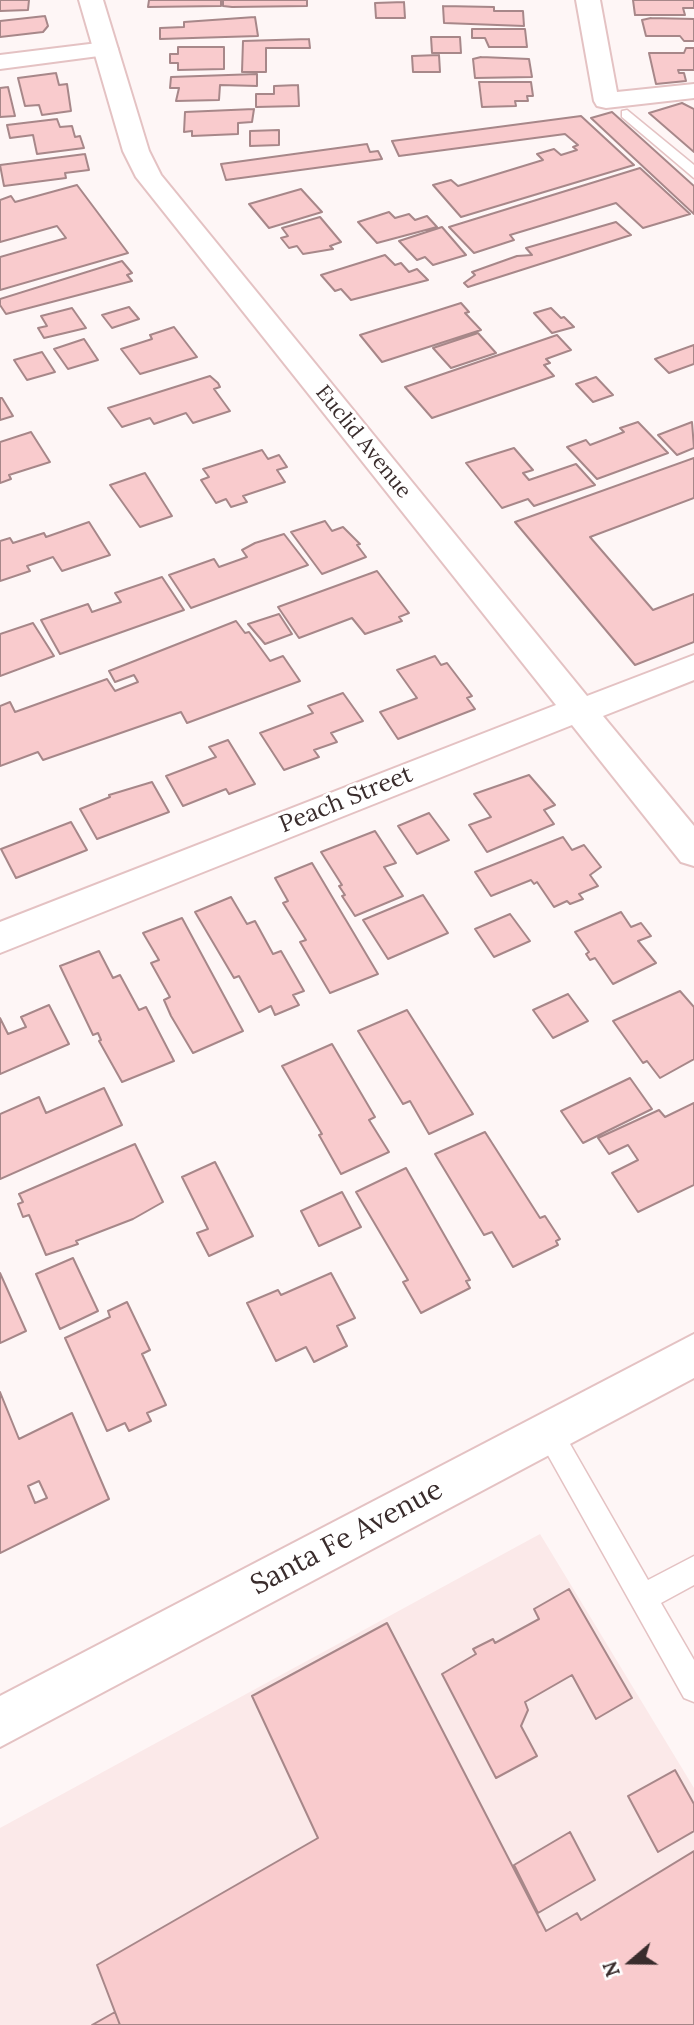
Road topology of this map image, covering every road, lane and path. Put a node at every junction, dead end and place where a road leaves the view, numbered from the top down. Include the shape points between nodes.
1 (91, 0) edge
2 (588, 0) edge
3 (106, 49) junction
4 (0, 62) edge
5 (694, 91) edge
6 (617, 107) junction
7 (694, 173) edge
8 (694, 667) edge
9 (580, 711) junction
10 (694, 852) edge
11 (0, 938) edge
12 (694, 1355) edge
13 (549, 1432) junction
14 (694, 1570) edge
15 (642, 1598) junction
16 (694, 1688) edge
17 (0, 1721) edge

1 - 3 street, Euclid Avenue
2 - 6 street
3 - 4 street
3 - 9 street, Euclid Avenue via 136,151 149,177
5 - 6 street
6 - 7 lane
8 - 9 street, Peach Street
9 - 10 street, Euclid Avenue
9 - 11 street, Peach Street
12 - 13 street, Santa Fe Avenue
13 - 15 lane
13 - 17 street, Santa Fe Avenue
14 - 15 lane
15 - 16 lane

